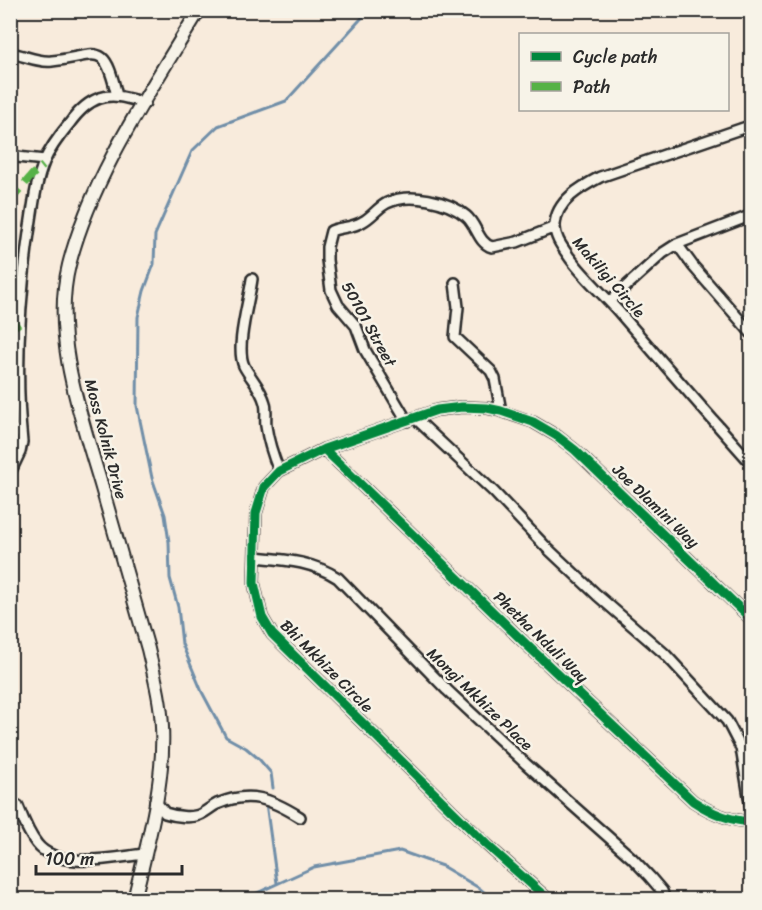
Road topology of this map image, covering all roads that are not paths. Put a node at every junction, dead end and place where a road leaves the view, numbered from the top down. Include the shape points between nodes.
1 (199, 10) edge
2 (10, 53) edge
3 (117, 96) junction
4 (145, 103) junction
5 (752, 125) edge
6 (10, 153) edge
7 (45, 160) junction
8 (752, 215) edge
9 (555, 227) junction
10 (677, 244) junction
11 (252, 279) dead end
12 (455, 283) dead end
13 (610, 301) junction
14 (752, 334) edge
15 (501, 411) junction
16 (411, 419) junction
17 (533, 422) joint
18 (20, 428) junction
19 (10, 436) edge
20 (324, 450) junction
21 (752, 465) edge
22 (279, 471) junction
23 (10, 473) edge
24 (255, 557) junction
25 (752, 620) edge
26 (155, 801) junction
27 (18, 806) dead end
28 (752, 814) edge
29 (300, 817) dead end
30 (752, 822) edge
31 (145, 854) junction
32 (134, 900) edge
33 (549, 900) edge
34 (665, 900) edge

1 - 4 main road, Moss Kolnik Drive
2 - 3 street via 48,62 82,55 103,58 111,68
3 - 4 street
3 - 7 street via 100,98 78,112
4 - 26 main road, Moss Kolnik Drive via 98,185 81,224 69,267 64,319 77,401 157,683 162,767
5 - 9 street, Makiligi Circle via 600,177 567,200 557,215
6 - 7 street
7 - 18 street via 36,189 20,304
8 - 10 street
9 - 13 street, Makiligi Circle via 557,239 571,260
9 - 16 street, 50101 Street via 492,247 485,244 471,221 461,213 435,202 406,197 387,203 363,222 333,229 327,247 328,277 334,298 356,326 365,350
10 - 13 street
10 - 14 street
11 - 22 street via 241,357 263,398
12 - 15 street via 455,337 491,371
13 - 21 street, Makiligi Circle
15 - 16 street, Bhi Mkhize Circle via 462,407
15 - 17 street, Bhi Mkhize Circle
16 - 20 street, Bhi Mkhize Circle
16 - 28 street via 665,654 727,721 741,748
17 - 25 street, Joe Dlamini Way via 575,450
18 - 19 street
18 - 23 street via 20,452
20 - 22 street, Bhi Mkhize Circle
20 - 30 street, Phetha Nduli Way via 693,801 723,817
22 - 24 street, Bhi Mkhize Circle via 264,487 256,513
24 - 33 street, Bhi Mkhize Circle via 258,602 267,626 281,646
24 - 34 street, Mongi Mkhize Place via 308,564 338,578 455,697 638,864
26 - 29 street via 165,813 194,817 217,804 262,797
26 - 31 main road, Moss Kolnik Drive
27 - 31 street via 38,846 51,855 79,861
31 - 32 main road, Moss Kolnik Drive

